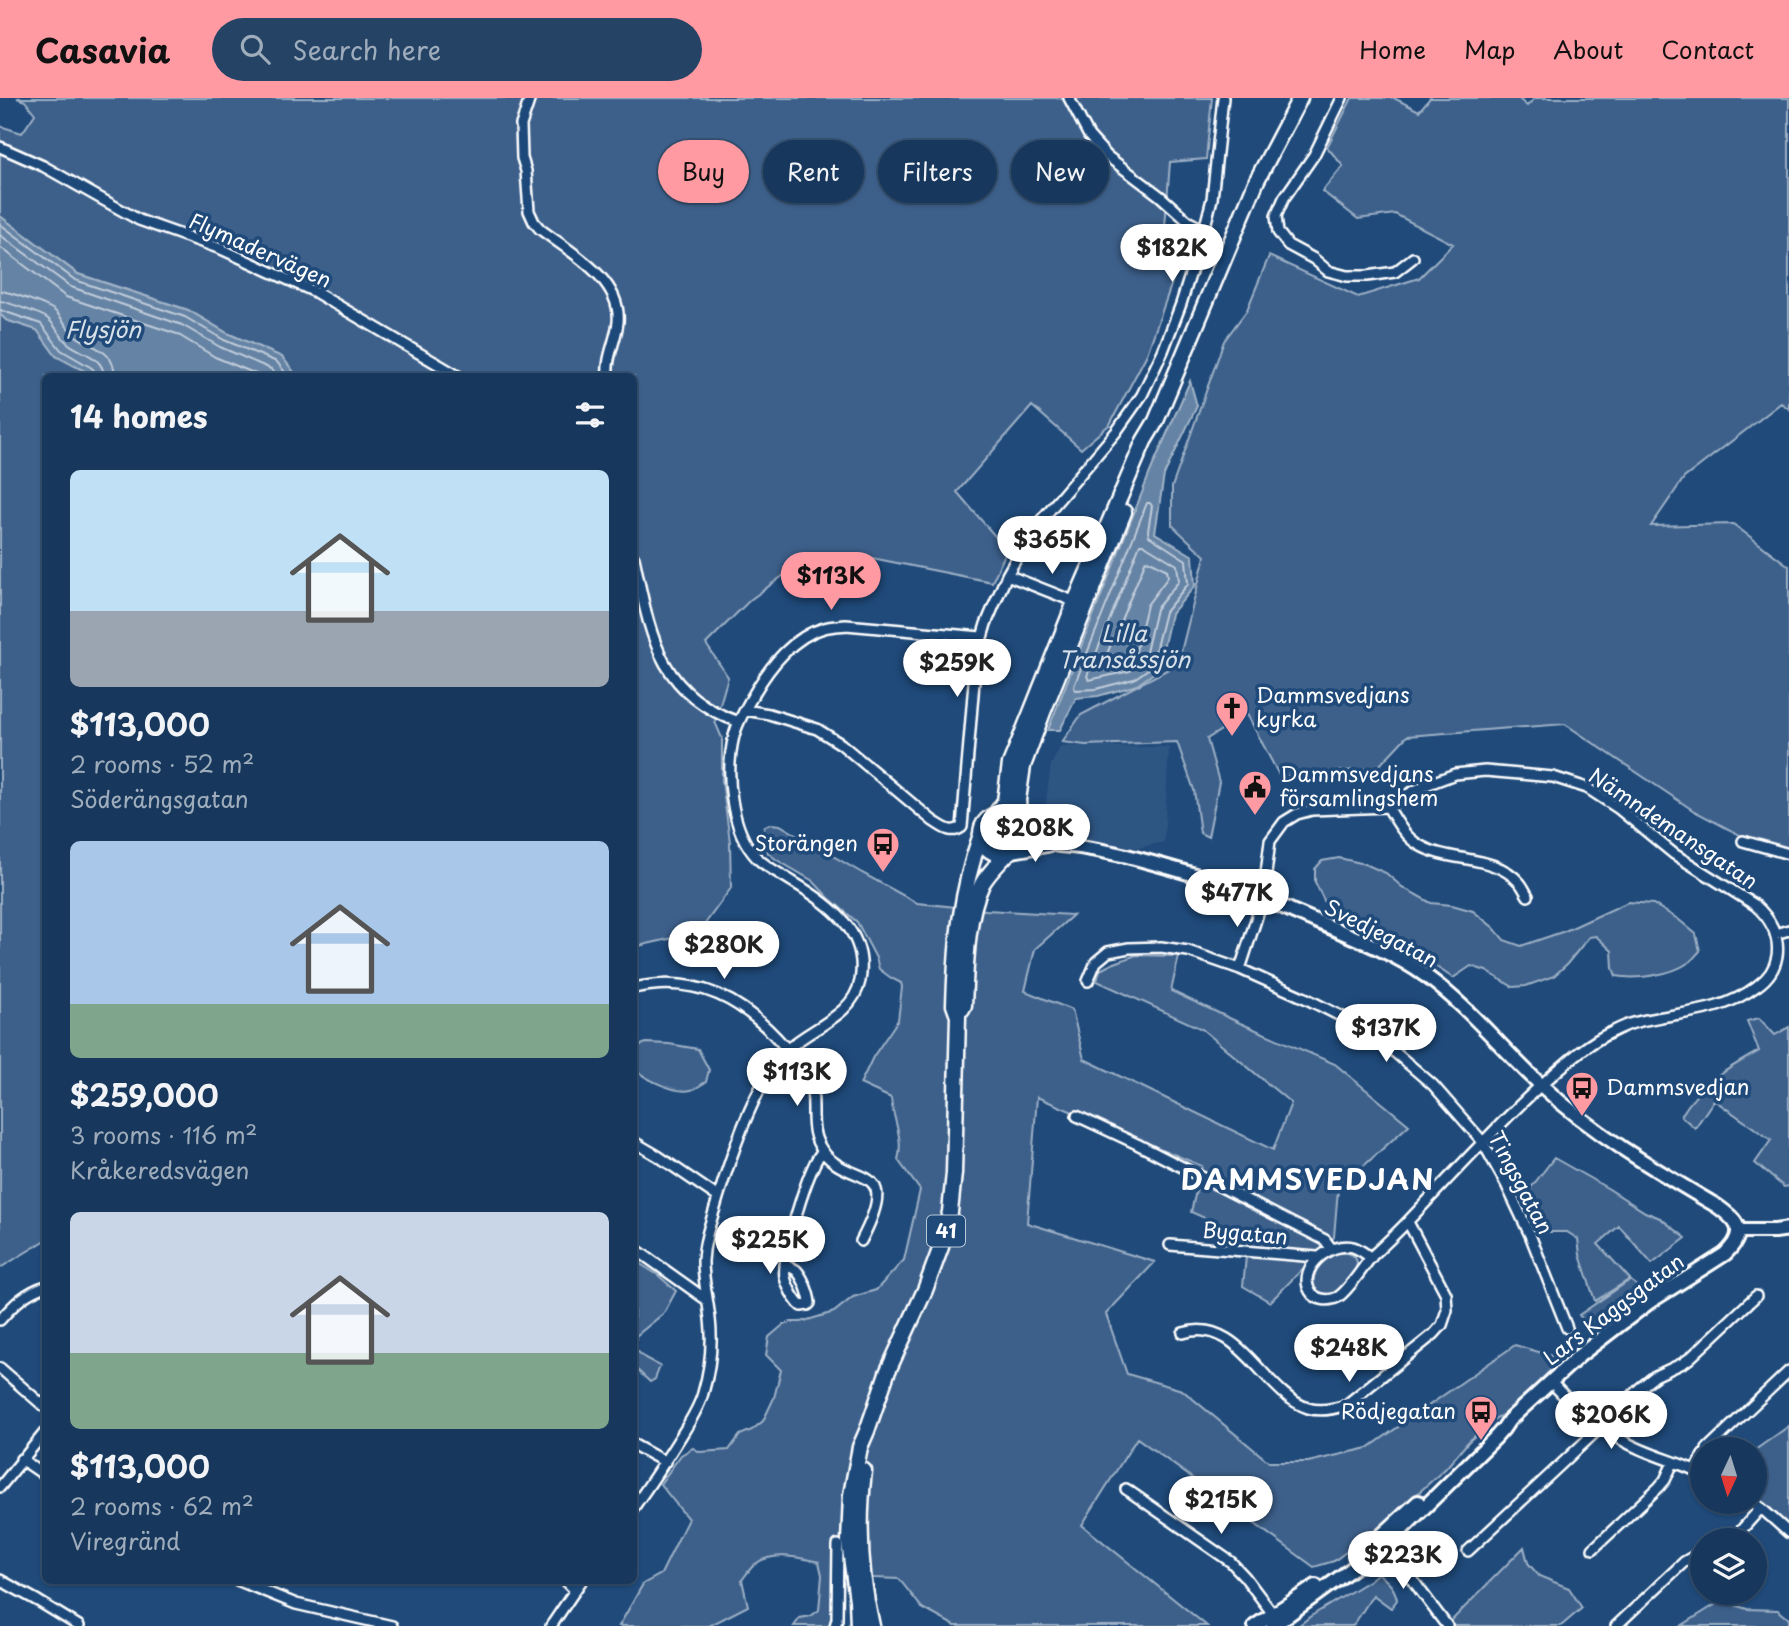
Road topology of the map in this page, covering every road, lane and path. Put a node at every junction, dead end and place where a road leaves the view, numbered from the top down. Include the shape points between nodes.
1 (530, 98) edge
2 (1069, 98) edge
3 (1223, 98) edge
4 (1300, 98) edge
5 (1342, 98) edge
6 (0, 147) edge
7 (1204, 230) junction
8 (1413, 258) dead end
9 (453, 373) edge
10 (608, 373) edge
11 (637, 572) edge
12 (1006, 575) junction
13 (1081, 604) junction
14 (981, 636) junction
15 (745, 710) junction
16 (739, 722) junction
17 (1388, 807) junction
18 (995, 815) junction
19 (1020, 827) junction
20 (981, 834) junction
21 (1743, 841) dead end
22 (1053, 844) junction
23 (1009, 853) junction
24 (1789, 854) edge
25 (1528, 896) dead end
26 (1263, 898) junction
27 (1789, 930) edge
28 (1775, 934) junction
29 (1240, 969) junction
30 (1088, 981) dead end
31 (637, 988) edge
32 (958, 1016) junction
33 (788, 1050) junction
34 (1541, 1086) junction
35 (1077, 1116) dead end
36 (1482, 1141) junction
37 (637, 1144) edge
38 (823, 1151) junction
39 (719, 1198) junction
40 (1408, 1222) junction
41 (1789, 1229) edge
42 (1738, 1231) junction
43 (861, 1241) dead end
44 (1170, 1245) dead end
45 (1331, 1248) junction
46 (637, 1250) edge
47 (1317, 1257) junction
48 (1371, 1258) junction
49 (785, 1265) dead end
50 (42, 1287) edge
51 (1756, 1296) dead end
52 (707, 1300) junction
53 (0, 1320) edge
54 (1567, 1328) dead end
55 (1184, 1333) dead end
56 (0, 1368) edge
57 (1789, 1371) edge
58 (1550, 1381) junction
59 (42, 1405) edge
60 (1601, 1427) junction
61 (867, 1431) junction
62 (42, 1435) edge
63 (1720, 1437) edge
64 (637, 1447) edge
65 (21, 1459) junction
66 (665, 1462) junction
67 (1673, 1463) junction
68 (1690, 1469) edge
69 (42, 1473) edge
70 (0, 1487) edge
71 (1126, 1489) dead end
72 (637, 1503) edge
73 (1756, 1514) edge
74 (1768, 1514) edge
75 (1743, 1528) edge
76 (1789, 1533) edge
77 (1382, 1542) junction
78 (838, 1545) dead end
79 (1593, 1549) dead end
80 (1468, 1550) dead end
81 (1690, 1558) edge
82 (0, 1580) edge
83 (247, 1584) edge
84 (569, 1584) edge
85 (579, 1584) edge
86 (575, 1590) junction
87 (1275, 1621) edge
88 (79, 1626) edge
89 (392, 1626) edge
90 (551, 1626) edge
91 (835, 1626) edge
92 (858, 1626) edge
93 (872, 1626) edge
94 (1255, 1626) edge
95 (1447, 1626) edge
96 (1616, 1626) edge

1 - 10 street via 521,125 529,211 540,229 602,277 613,293 618,324
2 - 7 street via 1089,136 1107,156
3 - 7 street via 1215,180
4 - 13 main road, 41 via 1256,180 1144,441
5 - 8 street via 1314,155 1284,198 1276,216 1278,232 1288,245 1328,271 1347,276 1395,272
6 - 9 street, Flymadervägen via 139,220 221,249 316,292
7 - 12 street via 1181,304 1142,395 1032,531
11 - 16 street via 649,628 667,668 694,699
12 - 13 street
12 - 14 street
13 - 18 main road, 41 via 1010,764 1004,801
13 - 19 main road, 41 via 1023,766
14 - 15 street via 846,625 823,628 791,647 775,663
14 - 15 street via 959,829 948,830 933,821 817,729
15 - 16 street
16 - 33 street via 732,746 731,786 745,841 757,858 846,923 862,959 857,990 844,1009
17 - 25 street via 1404,833 1418,845 1503,870
17 - 26 street, Nämndemansgatan via 1312,810 1284,822 1270,841
17 - 28 street, Nämndemansgatan via 1455,774 1485,771 1552,778 1587,788 1674,854 1755,905 1765,913
18 - 19 main road via 1009,816
18 - 20 main road, 41 via 985,822
19 - 22 street, Svedjegatan via 1035,840
19 - 23 main road, 41 via 1020,841
20 - 23 main road via 989,850
20 - 32 main road, 41 via 957,934 954,1005
21 - 24 street
22 - 23 street, Svedjegatan
22 - 26 street, Svedjegatan via 1124,855
23 - 32 main road, 41 via 981,887 969,935 964,1005
26 - 29 street, Nämndemansgatan
26 - 34 street, Svedjegatan via 1426,976
27 - 28 street
28 - 34 street via 1777,960 1763,982 1747,994 1715,1008 1636,1022 1609,1033
29 - 30 street, Tingsgatan via 1188,951 1129,948 1108,952 1096,962
29 - 36 street, Tingsgatan via 1354,1023 1391,1049 1433,1085
31 - 33 street via 686,985 717,994 765,1024
32 - 61 main road, 41 via 950,1212 941,1248
33 - 38 street via 810,1079 815,1134
33 - 39 street via 752,1105
34 - 36 street, Bygatan
34 - 42 street, Svedjegatan via 1608,1139 1733,1217
35 - 45 street via 1325,1240
36 - 40 street, Bygatan
36 - 54 street, Tingsgatan via 1530,1235
37 - 39 street
38 - 43 street via 874,1184 876,1203
38 - 49 street via 803,1193
39 - 52 street via 705,1239
40 - 48 street, Bygatan
40 - 55 street via 1446,1294 1442,1325 1346,1405 1310,1409 1292,1400 1231,1341 1211,1330
41 - 42 street
42 - 58 street, Lars Kaggsgatan via 1725,1254 1648,1303
44 - 47 street, Bygatan
45 - 47 street
45 - 48 street via 1352,1247
46 - 52 street
47 - 48 street, Bygatan via 1307,1281 1310,1292 1329,1300 1340,1296
50 - 53 street via 14,1303
51 - 60 street via 1690,1358 1655,1376
52 - 66 street via 712,1345 709,1372 702,1397
56 - 59 street
57 - 63 street
58 - 60 street
58 - 77 street, Lars Kaggsgatan
60 - 67 street
60 - 80 street
61 - 92 main road, 41 via 855,1467 849,1514
61 - 93 main road, 41 via 861,1523
62 - 65 street
64 - 66 street
65 - 69 street
65 - 70 street
66 - 72 street
67 - 68 street
67 - 79 street via 1659,1487
71 - 87 street via 1231,1562
73 - 75 street
74 - 76 street
77 - 87 street, Lars Kaggsgatan
77 - 95 street
78 - 91 street
81 - 96 street
82 - 88 street
83 - 89 street via 296,1604
84 - 86 street
85 - 86 street
86 - 90 street
87 - 94 street, Lars Kaggsgatan

